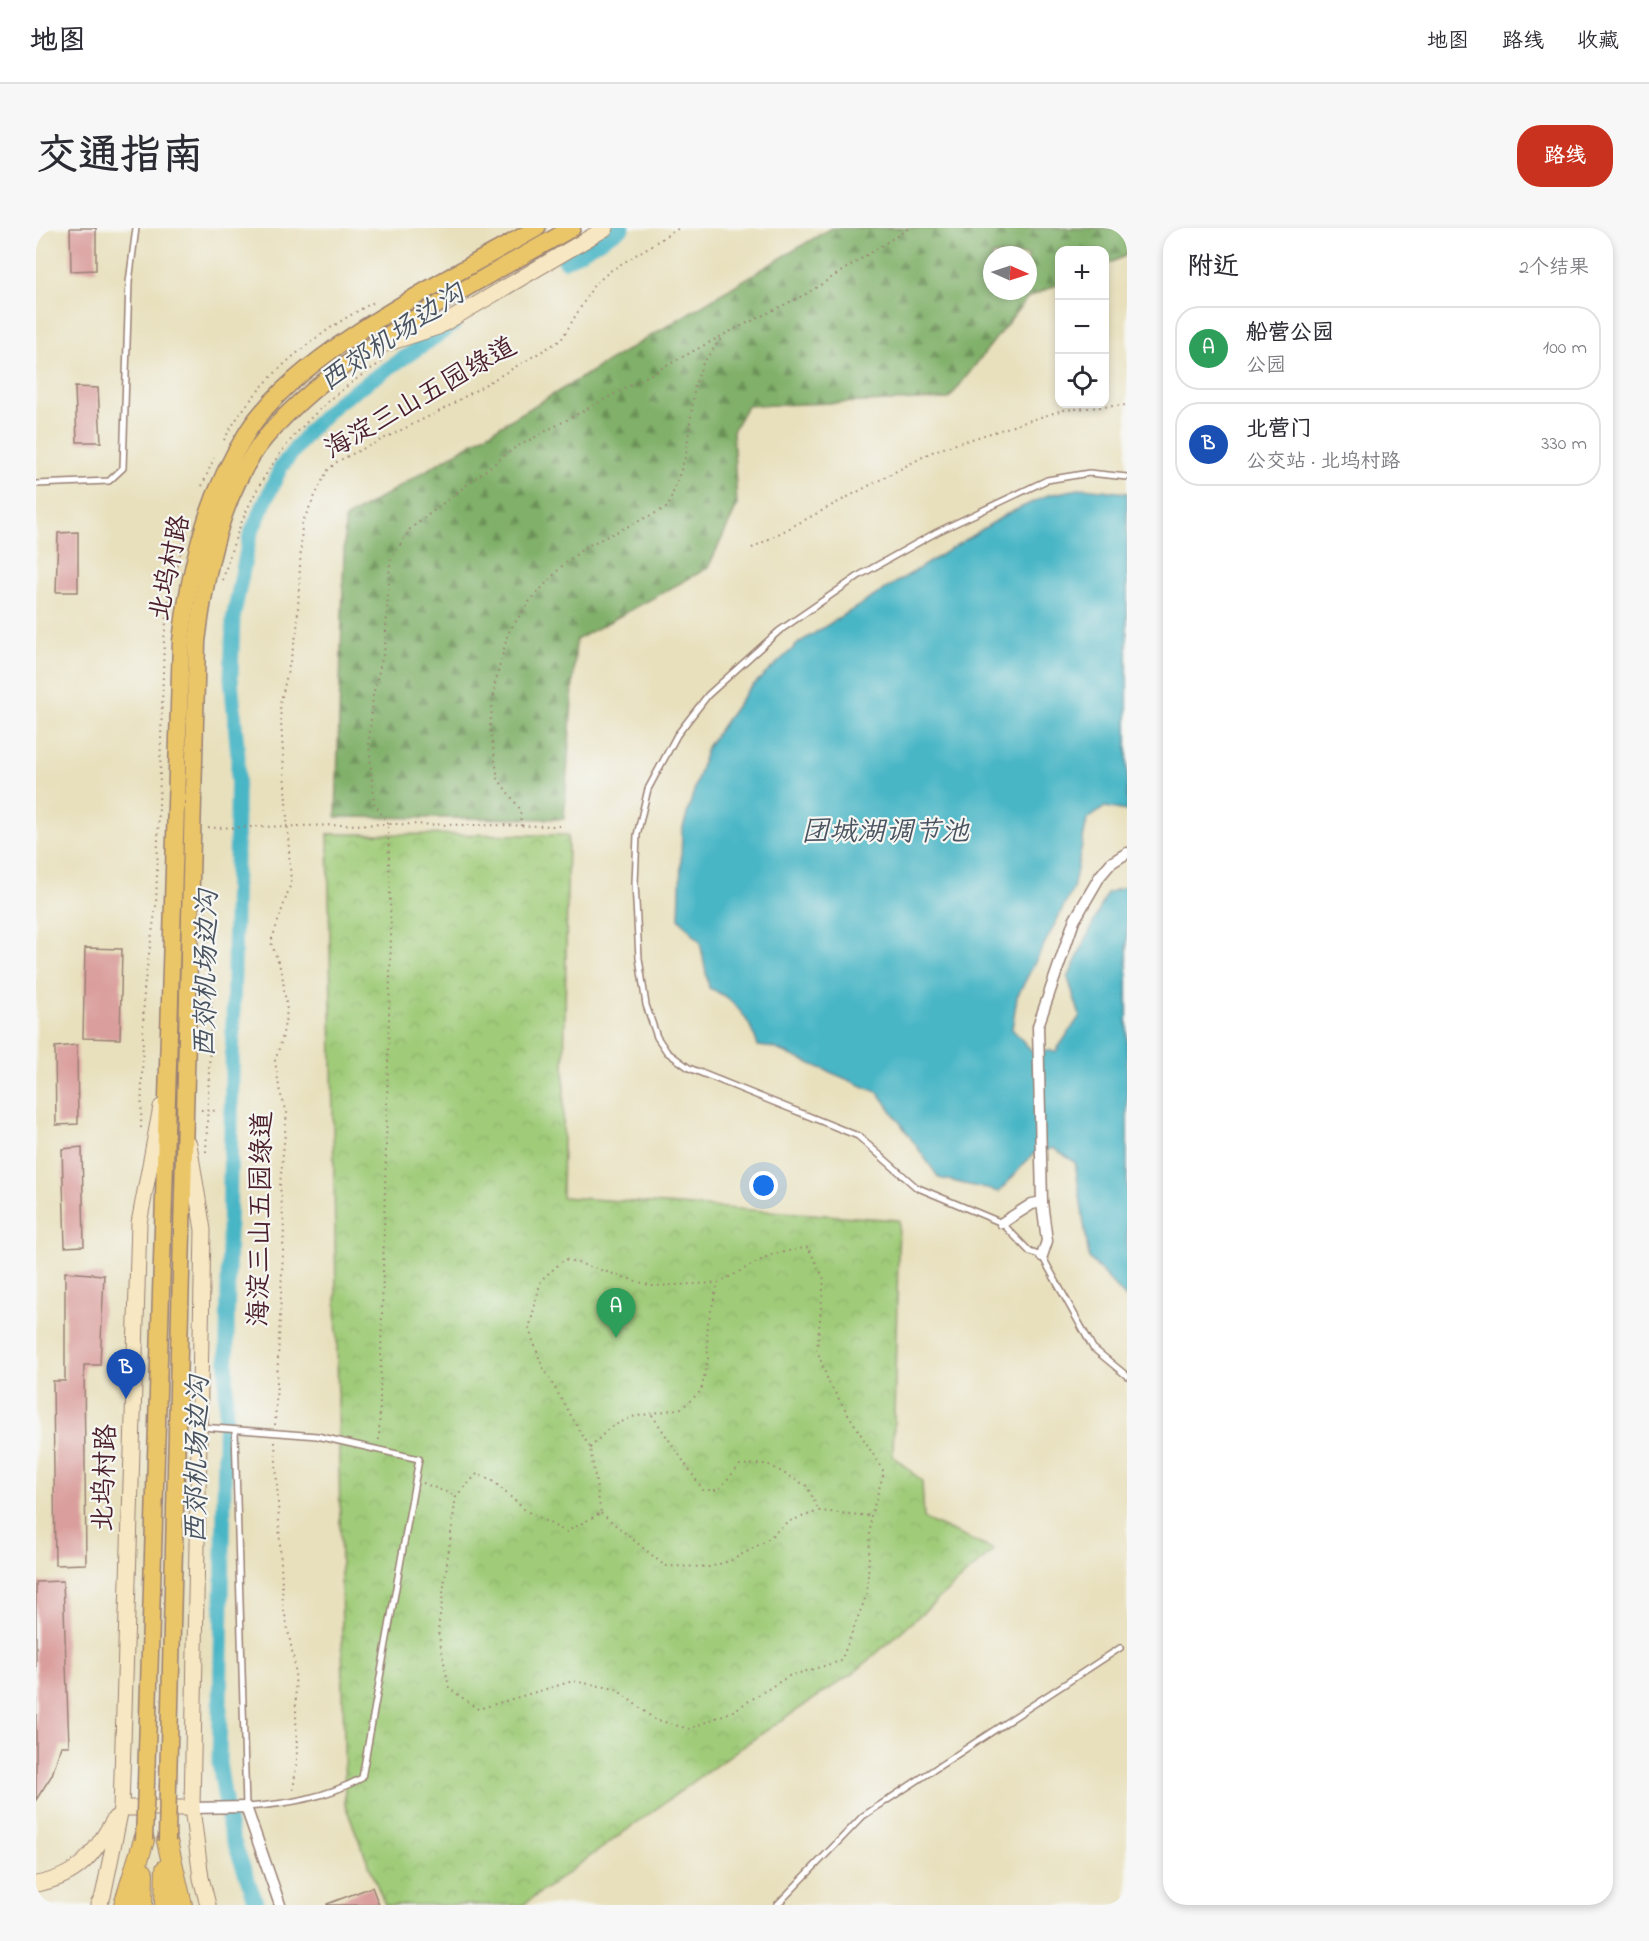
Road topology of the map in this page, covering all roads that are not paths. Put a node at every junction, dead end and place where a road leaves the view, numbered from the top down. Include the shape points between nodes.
1 (136, 228) edge
2 (537, 228) edge
3 (572, 228) edge
4 (606, 228) edge
5 (367, 350) junction
6 (1127, 477) edge
7 (36, 484) edge
8 (1127, 853) edge
9 (166, 1081) junction
10 (183, 1111) junction
11 (1042, 1202) junction
12 (1002, 1223) junction
13 (1042, 1256) junction
14 (1127, 1376) edge
15 (199, 1427) junction
16 (233, 1431) junction
17 (1120, 1648) dead end
18 (246, 1807) junction
19 (122, 1808) junction
20 (192, 1808) junction
21 (144, 1840) junction
22 (167, 1841) junction
23 (36, 1884) edge
24 (98, 1905) edge
25 (124, 1905) edge
26 (142, 1905) edge
27 (165, 1905) edge
28 (182, 1905) edge
29 (208, 1905) edge
30 (280, 1905) edge
31 (777, 1905) edge

1 - 7 lane via 129,282 123,468 109,482
2 - 9 main road, 北坞村路 via 397,309 289,384 249,429 220,480 199,537 181,641
3 - 5 main road, 北坞村路
4 - 5 street, 北坞村路 via 438,327
5 - 10 main road, 北坞村路 via 302,401 264,439 237,486 215,540 203,593 198,642
6 - 12 lane via 1089,473 1047,480 937,532 860,575 779,631 708,695 677,735 648,789 637,835 639,958 646,1005 657,1037 667,1052 689,1068 858,1136 916,1187
8 - 11 street via 1100,876 1074,921 1038,1026
9 - 19 street, 北坞村路 via 139,1223
9 - 21 main road, 北坞村路, bridge
10 - 15 street, 北坞村路 via 203,1230
10 - 22 main road, 北坞村路, bridge
11 - 12 street
11 - 13 street via 1047,1241
12 - 13 lane via 1030,1252
13 - 14 lane via 1093,1348
15 - 16 lane
15 - 20 street, 北坞村路
16 - 18 lane
16 - 18 lane via 317,1436 419,1459 362,1778 345,1788 291,1804
17 - 31 lane via 863,1816
18 - 20 street
18 - 30 street
19 - 20 street
19 - 23 street via 89,1859 59,1880
19 - 24 street, 北坞村路
20 - 29 street, 北坞村路
21 - 25 highway
21 - 26 highway
22 - 27 highway
22 - 28 highway

